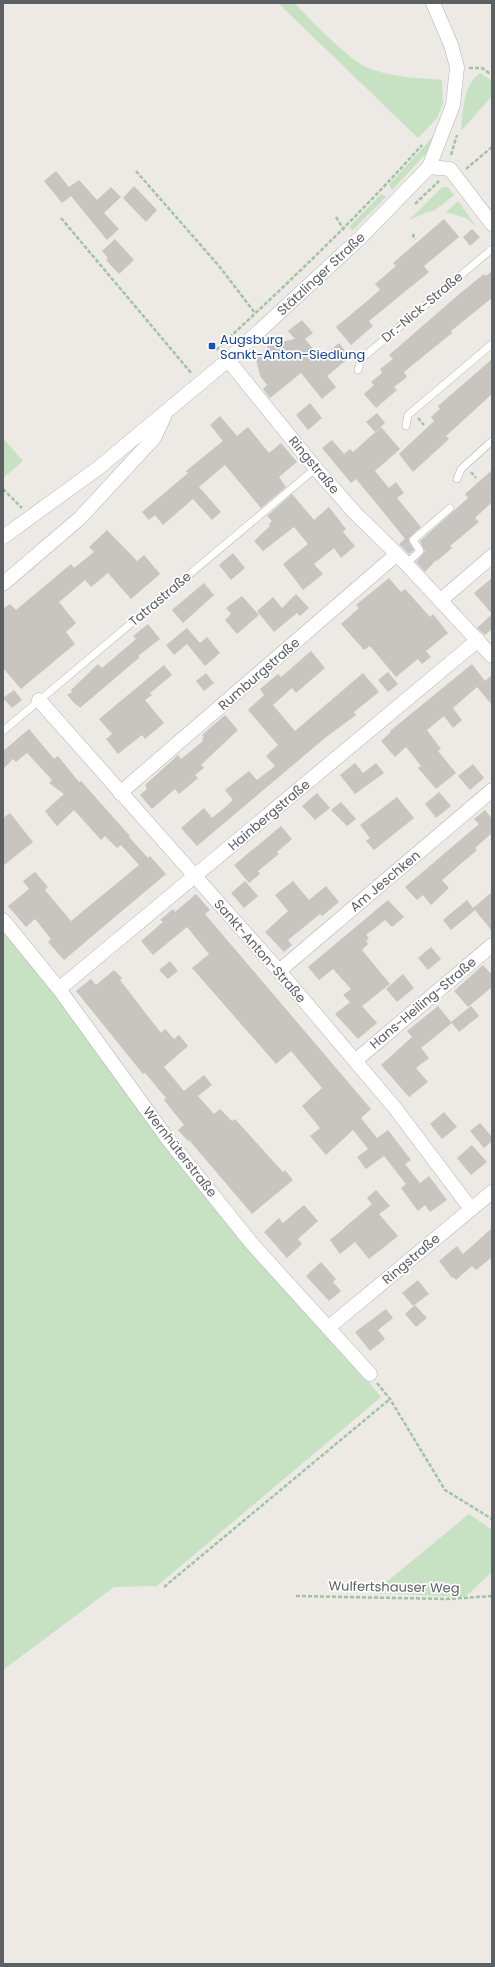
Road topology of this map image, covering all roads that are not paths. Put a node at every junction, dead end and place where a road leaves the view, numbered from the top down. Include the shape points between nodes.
1 (433, 3) edge
2 (429, 167) junction
3 (492, 224) edge
4 (492, 249) edge
5 (492, 344) edge
6 (228, 360) junction
7 (358, 370) dead end
8 (166, 414) junction
9 (406, 426) dead end
10 (492, 441) edge
11 (316, 468) junction
12 (97, 469) junction
13 (456, 479) dead end
14 (111, 485) junction
15 (450, 508) dead end
16 (3, 537) edge
17 (492, 556) edge
18 (402, 559) junction
19 (3, 584) edge
20 (441, 600) junction
21 (478, 640) junction
22 (492, 656) edge
23 (39, 700) junction
24 (3, 731) edge
25 (492, 790) edge
26 (120, 793) junction
27 (195, 876) junction
28 (3, 920) edge
29 (492, 945) edge
30 (279, 971) junction
31 (59, 989) junction
32 (355, 1061) junction
33 (492, 1192) edge
34 (471, 1209) junction
35 (329, 1327) junction
36 (370, 1374) road end

1 - 2 street, Stätzlinger Straße via 451,44 457,67 453,105
2 - 3 street via 446,167 457,176
2 - 6 street, Stätzlinger Straße via 355,242
4 - 7 lane, Dr.-Nick-Straße via 361,359
5 - 9 lane via 408,415
6 - 8 street, Stätzlinger Straße
6 - 11 street, Ringstraße
8 - 12 street, Stätzlinger Straße
8 - 14 street, Stätzlinger Straße via 154,438
10 - 13 lane via 461,469
11 - 18 street, Ringstraße via 355,513
11 - 23 lane, Tatrastraße
12 - 14 street
12 - 16 street, Stätzlinger Straße via 25,513
14 - 19 street, Stätzlinger Straße via 80,518
15 - 18 lane via 413,540 420,552
17 - 20 street
18 - 20 street, Ringstraße
18 - 26 street, Rumburgstraße
20 - 21 street, Ringstraße
21 - 22 street, Ringstraße
21 - 27 street, Hainbergstraße
23 - 24 lane, Tatrastraße
23 - 26 street, Sankt-Anton-Straße
25 - 30 street, Am Jeschken
26 - 27 street, Sankt-Anton-Straße
27 - 30 street, Sankt-Anton-Straße
27 - 31 street, Hainbergstraße
28 - 31 street, Wernhüterstraße
29 - 32 street, Hans-Heiling-Straße
30 - 32 street, Sankt-Anton-Straße
31 - 35 street, Wernhüterstraße via 167,1138 253,1245
32 - 34 street, Sankt-Anton-Straße via 395,1108
33 - 34 street, Ringstraße
34 - 35 street, Ringstraße
35 - 36 street, Wernhüterstraße

